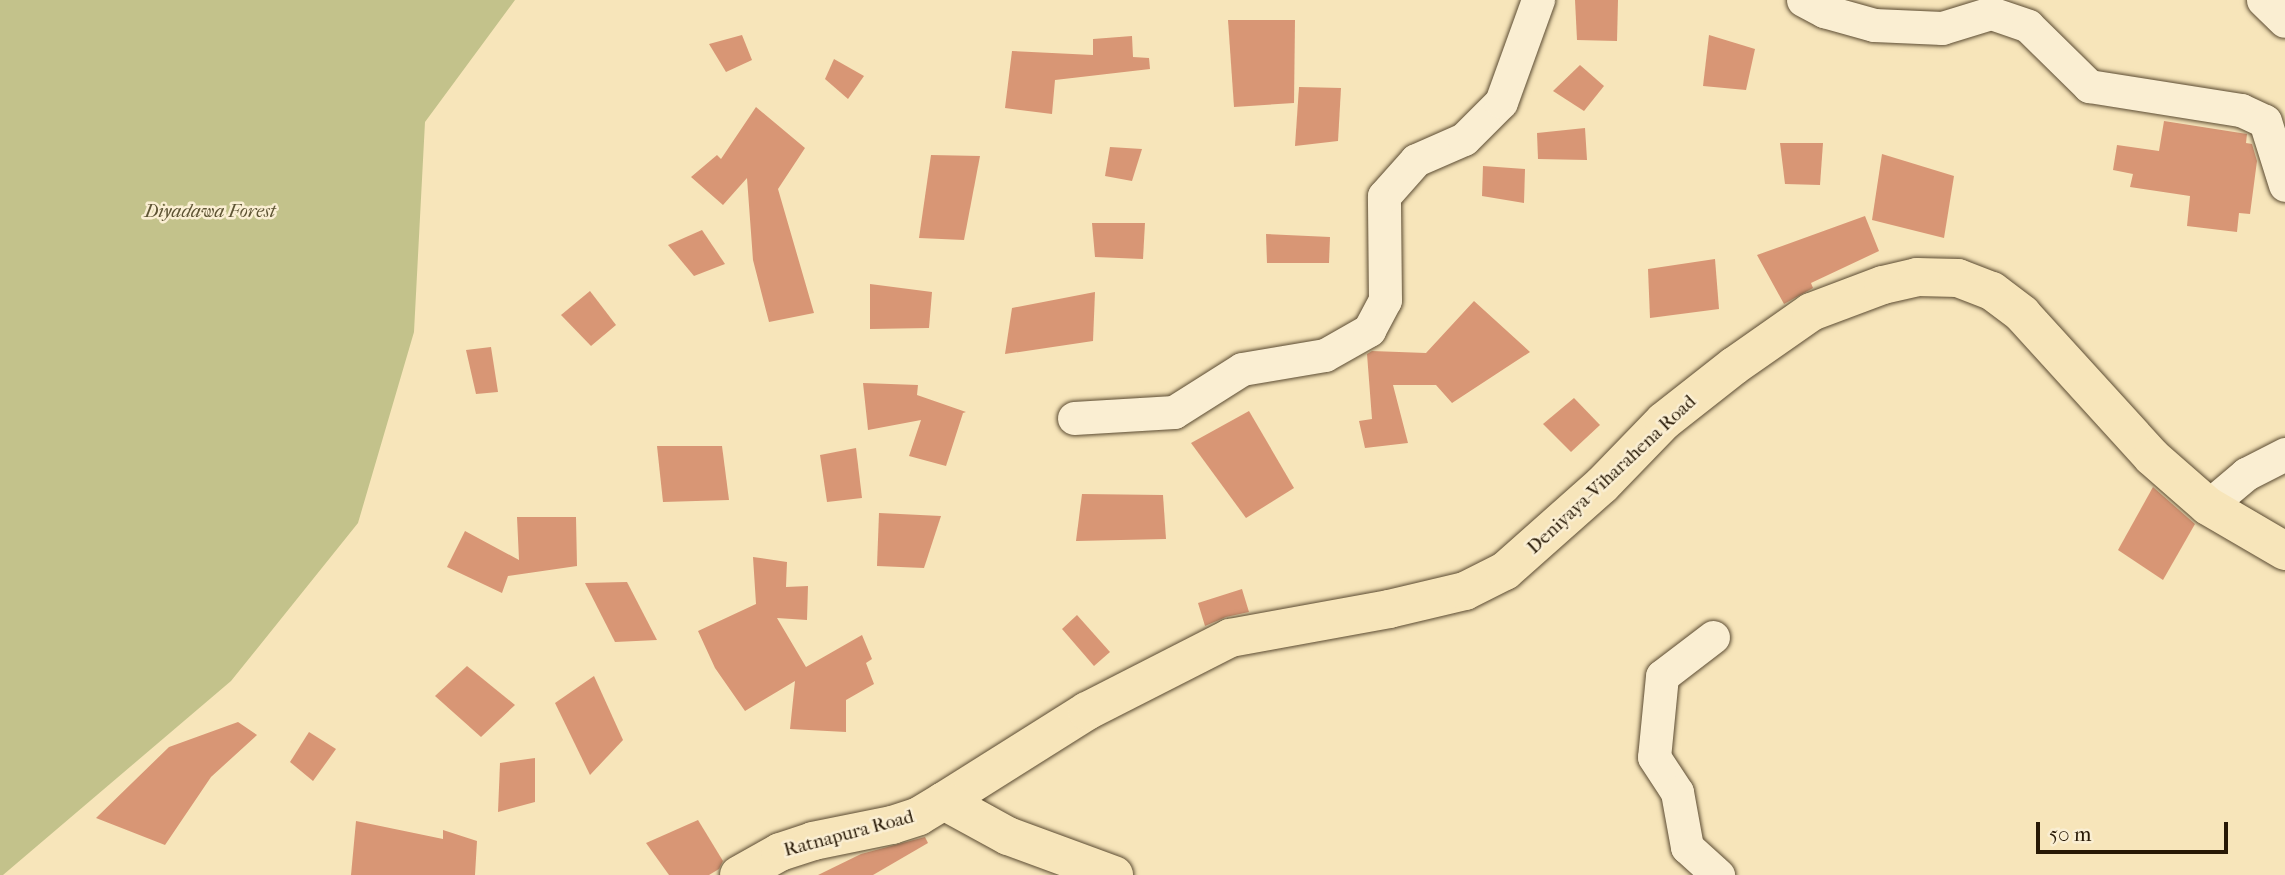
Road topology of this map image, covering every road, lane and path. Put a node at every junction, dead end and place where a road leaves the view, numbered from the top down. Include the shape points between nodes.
1 (1538, 0) edge
2 (1804, 0) edge
3 (2263, 0) edge
4 (2285, 21) edge
5 (2285, 185) edge
6 (1074, 418) dead end
7 (2285, 454) edge
8 (2208, 506) junction
9 (2285, 551) edge
10 (1713, 637) dead end
11 (944, 801) junction
12 (739, 875) edge
13 (1114, 875) edge
14 (1718, 875) edge

1 - 6 street via 1501,102 1464,139 1416,160 1384,196 1385,300 1368,330 1325,355 1242,369 1174,412
2 - 5 street via 1825,12 1874,25 1942,28 1991,13 2028,26 2089,86 2241,110 2265,121
3 - 4 street
7 - 8 street via 2246,474
8 - 9 main road, Deniyaya-Viharahena Road
8 - 11 main road, Deniyaya-Viharahena Road via 2152,457 2022,314 1992,291 1958,278 1917,277 1811,312 1734,366 1664,421 1602,485 1505,571 1465,591 1230,638 1087,711
10 - 14 street via 1662,676 1654,757 1678,792 1687,847
11 - 12 main road, Ratnapura Road via 910,819 780,852
11 - 13 main road via 1009,836

